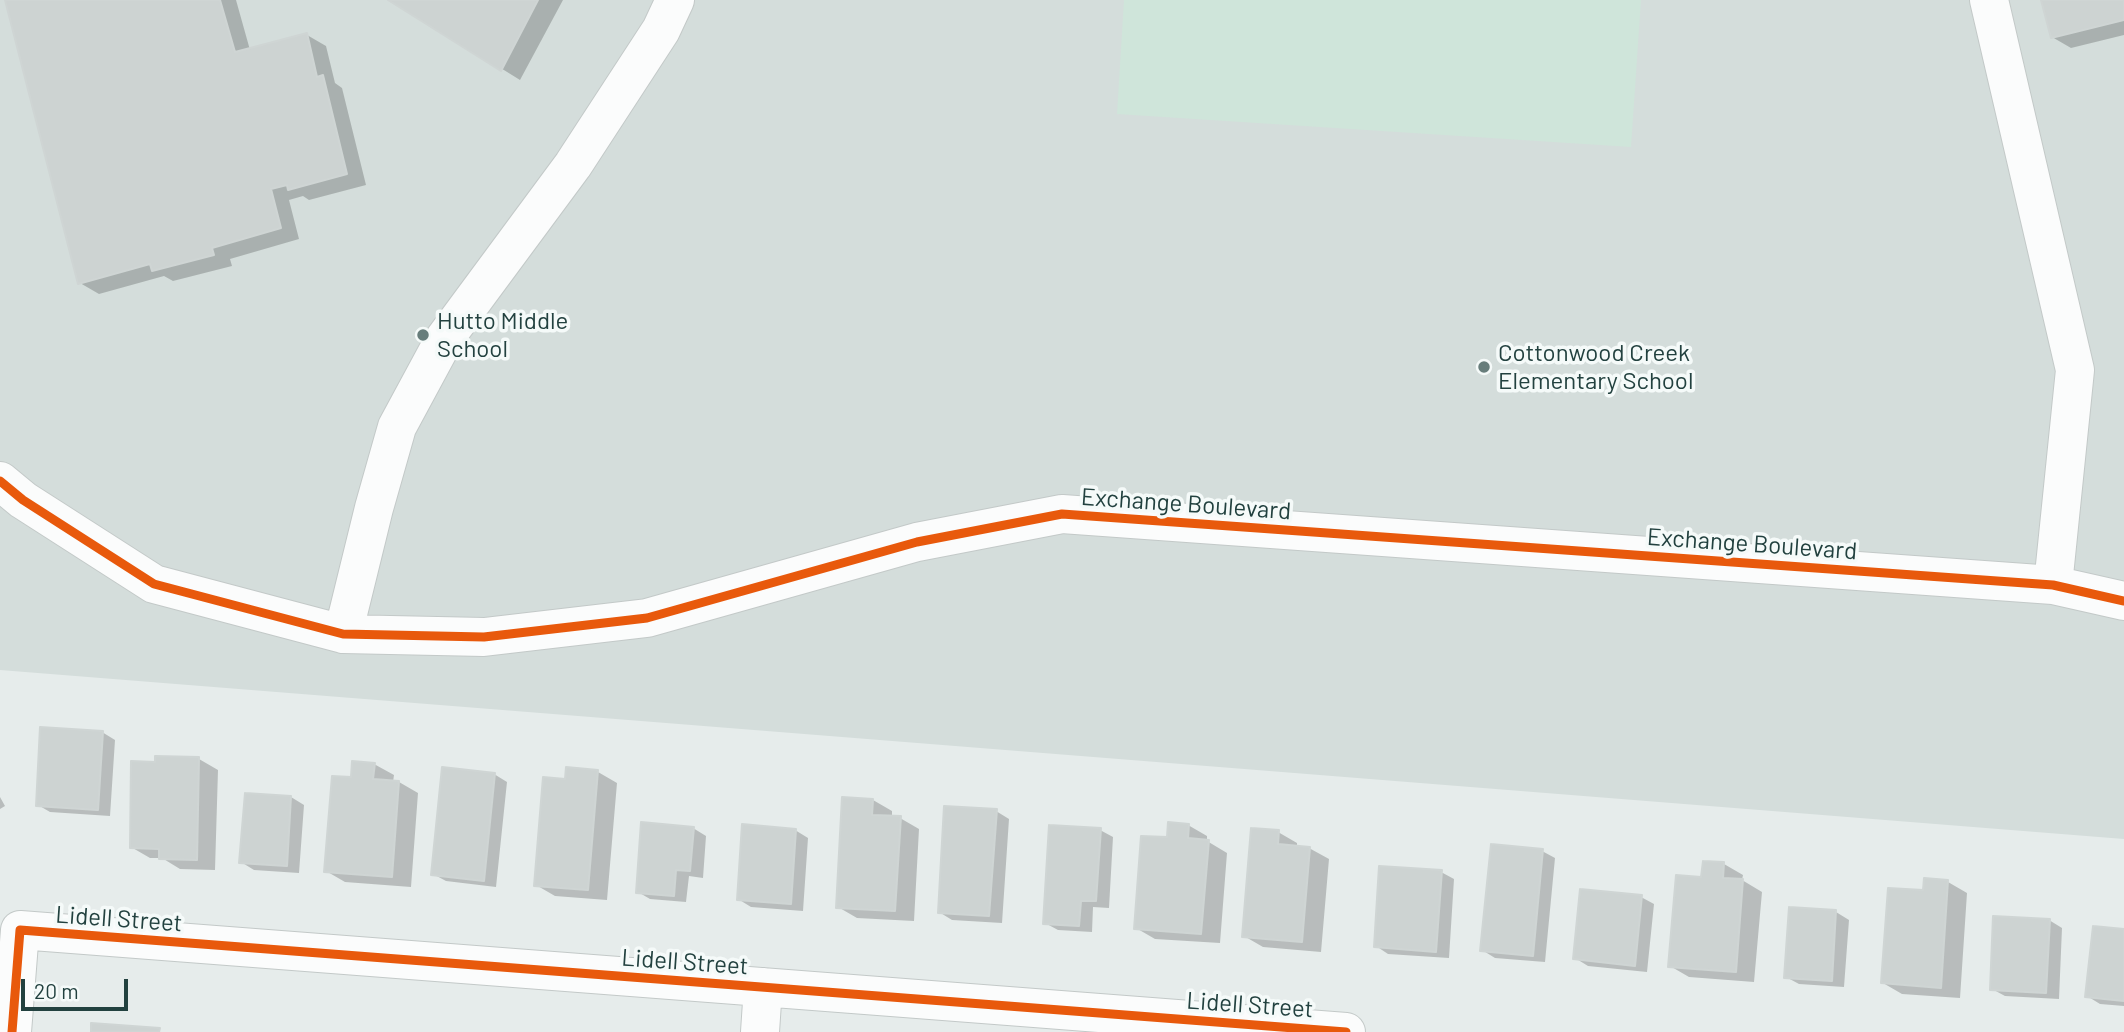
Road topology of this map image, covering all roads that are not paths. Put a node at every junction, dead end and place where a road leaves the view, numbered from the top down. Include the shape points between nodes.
1 (675, 0) edge
2 (1989, 0) edge
3 (0, 481) edge
4 (2053, 585) junction
5 (2124, 601) edge
6 (343, 634) junction
7 (763, 987) junction
8 (12, 1032) edge
9 (760, 1032) edge
10 (1346, 1032) edge

1 - 6 street via 661,30 573,165 445,338 397,427
2 - 4 street via 2075,370
3 - 6 street, Exchange Boulevard via 154,584
4 - 5 street, Exchange Boulevard
4 - 6 street, Exchange Boulevard via 1062,514 916,542 648,618 484,637
7 - 8 street, Lidell Street via 20,930
7 - 9 street
7 - 10 street, Lidell Street

